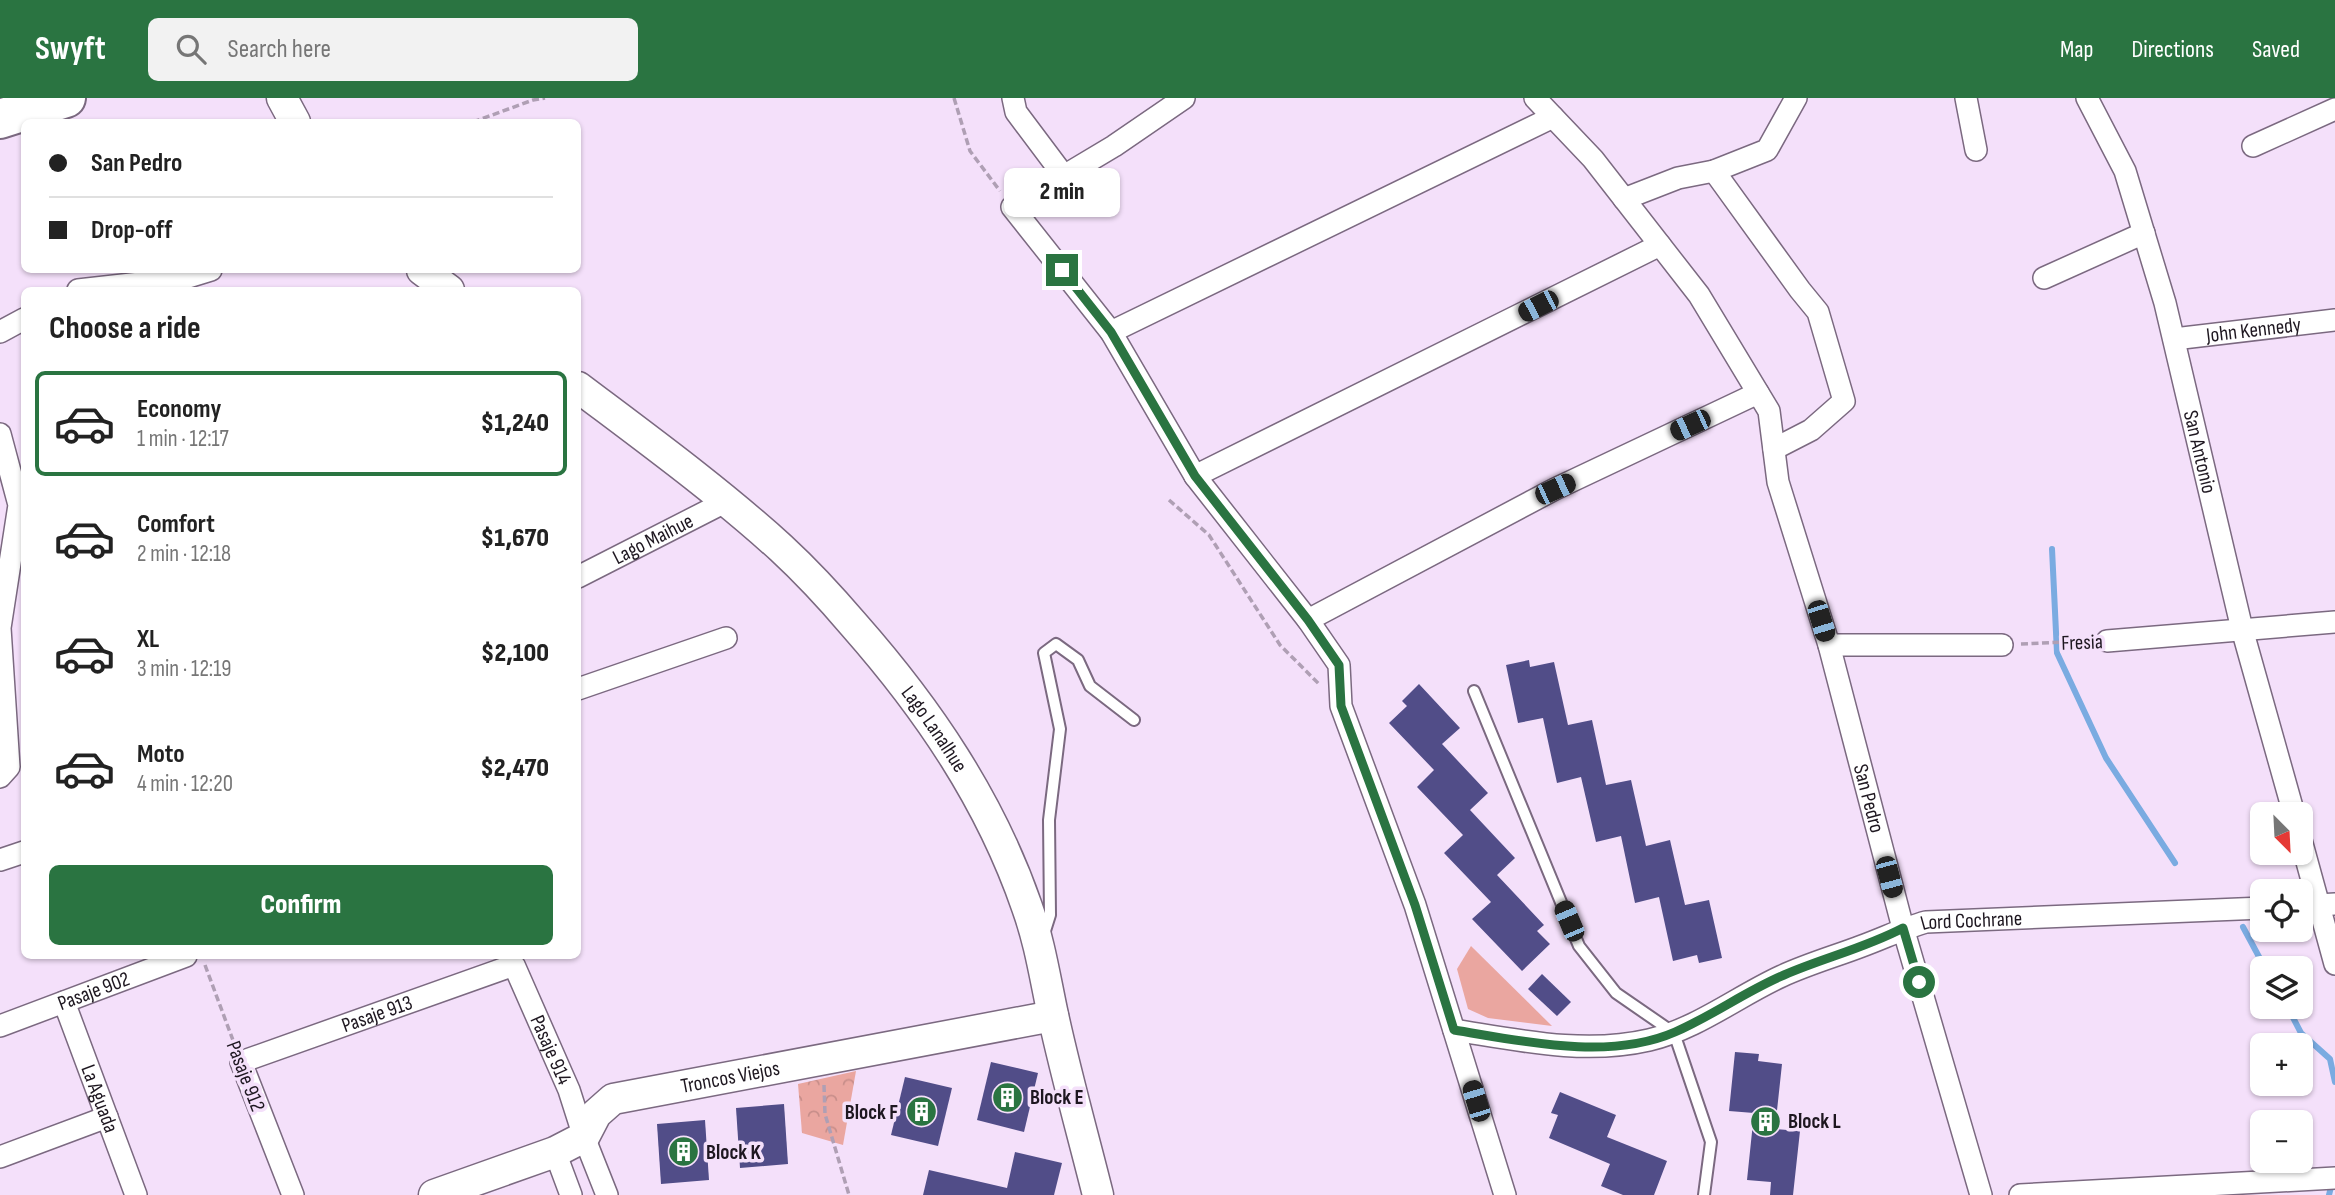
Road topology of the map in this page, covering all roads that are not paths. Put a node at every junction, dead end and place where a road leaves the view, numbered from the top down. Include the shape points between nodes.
1 (66, 98) edge
2 (282, 98) edge
3 (1013, 98) edge
4 (1184, 98) edge
5 (1535, 98) edge
6 (1796, 98) edge
7 (1966, 98) edge
8 (2087, 98) edge
9 (2335, 109) edge
10 (1553, 117) junction
11 (0, 119) edge
12 (293, 119) edge
13 (2253, 146) dead end
14 (1976, 150) dead end
15 (1714, 171) junction
16 (1064, 176) junction
17 (1624, 199) junction
18 (2144, 233) junction
19 (1660, 245) junction
20 (201, 273) edge
21 (426, 273) edge
22 (2044, 278) dead end
23 (105, 287) edge
24 (445, 287) edge
25 (2335, 320) edge
26 (21, 321) edge
27 (0, 332) edge
28 (1111, 332) junction
29 (2174, 338) junction
30 (581, 389) edge
31 (1758, 393) junction
32 (0, 435) edge
33 (1774, 449) junction
34 (1195, 476) junction
35 (727, 501) junction
36 (581, 575) edge
37 (1308, 620) junction
38 (2335, 622) edge
39 (2242, 629) junction
40 (726, 638) dead end
41 (2107, 641) road end
42 (1829, 645) junction
43 (2002, 645) road end
44 (581, 688) edge
45 (1474, 691) dead end
46 (1134, 720) dead end
47 (0, 777) edge
48 (2291, 802) edge
49 (21, 853) edge
50 (0, 860) edge
51 (2308, 865) edge
52 (2319, 905) edge
53 (2250, 909) edge
54 (1903, 928) junction
55 (1040, 946) junction
56 (178, 959) edge
57 (513, 960) edge
58 (2335, 964) edge
59 (64, 1002) junction
60 (1053, 1016) junction
61 (0, 1026) edge
62 (1454, 1030) junction
63 (1674, 1033) junction
64 (241, 1062) joint
65 (107, 1117) junction
66 (584, 1137) junction
67 (555, 1152) junction
68 (0, 1157) edge
69 (2335, 1178) edge
70 (136, 1195) edge
71 (293, 1195) edge
72 (434, 1195) edge
73 (571, 1195) edge
74 (607, 1195) edge
75 (1098, 1195) edge
76 (1505, 1195) edge
77 (1704, 1195) edge
78 (1981, 1195) edge
79 (2020, 1195) edge

1 - 11 highway
2 - 12 main road
3 - 16 street via 1016,111
4 - 16 street
5 - 10 street, San Pedro
6 - 15 street via 1767,150
7 - 14 street
8 - 18 street, San Antonio via 2124,171
9 - 13 street
10 - 17 street, San Pedro
10 - 28 street
15 - 17 street via 1678,178
15 - 33 street via 1818,312 1844,401 1811,430
16 - 28 street via 1012,207
17 - 19 street, San Pedro
18 - 22 street
18 - 29 street, San Antonio
19 - 31 street, San Pedro via 1699,295
19 - 34 street
20 - 23 street
21 - 24 main road
25 - 29 street, John Kennedy
26 - 27 street
28 - 34 street
29 - 39 street, San Antonio
30 - 35 main road, Lago Lanalhue
31 - 33 street, San Pedro via 1769,411
31 - 37 street via 1555,489
32 - 47 street via 19,505 0,628 9,767
33 - 42 street, San Pedro via 1778,482
34 - 37 street
35 - 36 street, Lago Maihue
35 - 55 main road, Lago Lanalhue via 818,583 928,715 995,828
37 - 62 street via 1339,665 1341,706 1415,905
38 - 39 street, Fresia
39 - 41 street, Fresia
39 - 48 street, San Antonio
40 - 44 street
42 - 43 street
42 - 54 street, San Pedro
45 - 63 lane via 1580,946 1616,992
46 - 55 lane via 1090,686 1078,660 1056,644 1044,653 1060,729 1049,821 1050,915
49 - 50 street
51 - 52 street
52 - 58 street
53 - 54 street, Lord Cochrane via 1927,922
54 - 63 street, Lord Cochrane via 1782,975
54 - 78 street, San Pedro
55 - 60 main road, Lago Lanalhue
56 - 59 street, Pasaje 902
57 - 64 street, Pasaje 913
57 - 66 street, Pasaje 914 via 569,1090
59 - 61 street, Pasaje 902
59 - 65 street, La Aguada
60 - 66 main road, Troncos Viejos via 613,1099 596,1114
60 - 75 main road, Lago Lanalhue
62 - 63 street, Lord Cochrane via 1559,1047 1622,1045
62 - 76 street
63 - 77 lane via 1711,1142
64 - 71 street, Pasaje 912
65 - 68 street
65 - 70 street, La Aguada
66 - 67 main road, Troncos Viejos
66 - 74 street, Pasaje 914
67 - 72 main road, Troncos Viejos
67 - 73 street
69 - 79 street

